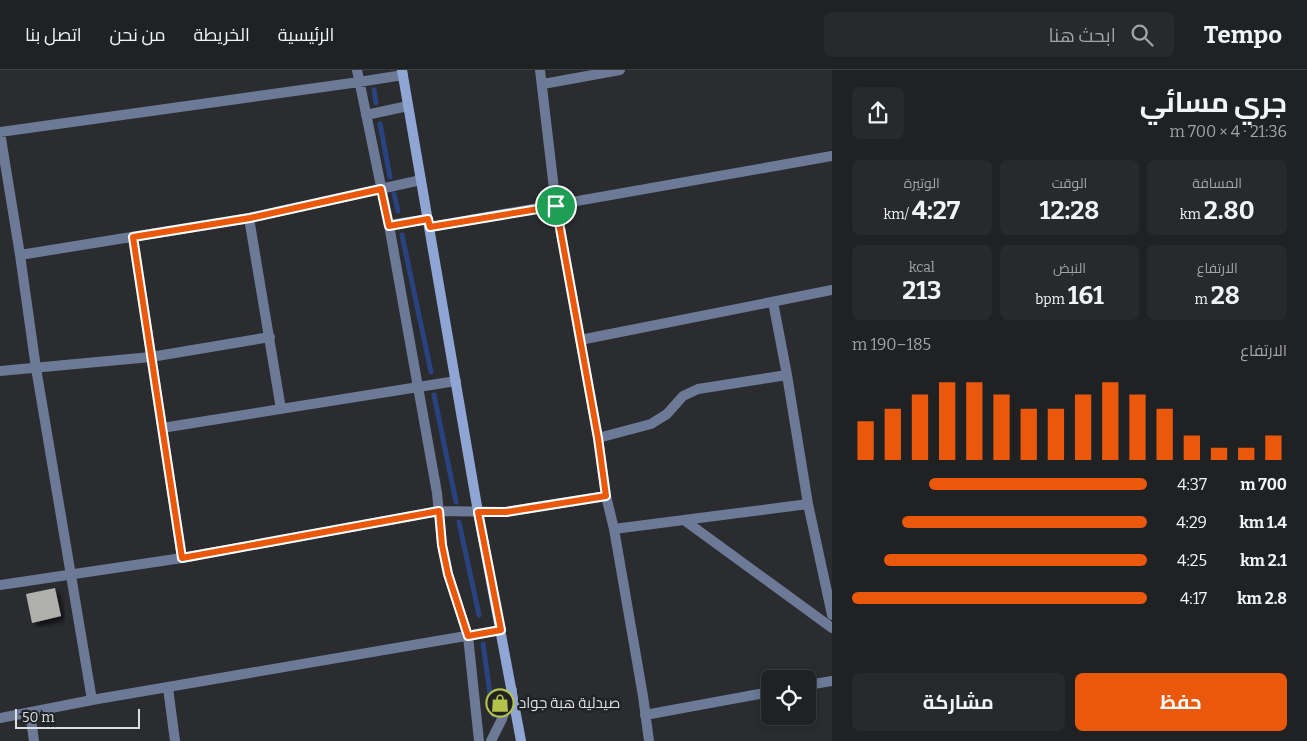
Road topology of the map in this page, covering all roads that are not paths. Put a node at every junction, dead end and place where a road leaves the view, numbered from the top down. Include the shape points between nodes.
1 (357, 70) edge
2 (540, 70) edge
3 (620, 70) edge
4 (402, 72) edge
5 (359, 82) junction
6 (543, 84) junction
7 (408, 106) junction
8 (366, 115) junction
9 (0, 132) edge
10 (832, 156) edge
11 (421, 180) junction
12 (381, 189) junction
13 (556, 206) junction
14 (250, 218) junction
15 (429, 223) junction
16 (389, 226) junction
17 (133, 237) junction
18 (20, 255) junction
19 (832, 290) edge
20 (773, 302) junction
21 (270, 337) junction
22 (580, 340) junction
23 (151, 357) junction
24 (36, 368) junction
25 (0, 372) edge
26 (787, 375) junction
27 (456, 382) junction
28 (418, 388) junction
29 (282, 409) junction
30 (162, 428) junction
31 (598, 438) junction
32 (606, 496) junction
33 (808, 504) junction
34 (439, 511) junction
35 (478, 512) junction
36 (684, 520) junction
37 (614, 529) junction
38 (182, 558) junction
39 (71, 574) junction
40 (0, 585) edge
41 (832, 615) edge
42 (832, 628) edge
43 (501, 630) junction
44 (468, 636) junction
45 (832, 681) edge
46 (816, 684) edge
47 (168, 688) junction
48 (512, 690) junction
49 (761, 694) edge
50 (92, 700) junction
51 (30, 712) junction
52 (645, 715) junction
53 (0, 718) edge
54 (34, 741) edge
55 (175, 741) edge
56 (479, 741) edge
57 (491, 741) edge
58 (521, 741) edge
59 (649, 741) edge

1 - 5 street
2 - 6 street
3 - 6 street
4 - 5 street
4 - 7 street
5 - 8 street
5 - 9 street
6 - 13 street
7 - 8 street
7 - 11 street
8 - 12 street
9 - 18 street
10 - 13 street
11 - 12 street
11 - 15 street
12 - 14 street
12 - 16 street
13 - 15 street
13 - 22 street
14 - 17 street
14 - 21 street
15 - 16 street
15 - 27 street
16 - 28 street
17 - 18 street
17 - 23 street
18 - 24 street
19 - 20 street
20 - 22 street
20 - 26 street
21 - 23 street
21 - 29 street
22 - 31 street
23 - 24 street
23 - 30 street
24 - 25 street
24 - 39 street
26 - 31 street via 698,389 683,396 667,414 651,424
26 - 33 street
27 - 28 street
27 - 35 street
28 - 29 street
28 - 34 street
29 - 30 street
30 - 38 street
31 - 32 street
32 - 35 street via 506,512
32 - 37 street
33 - 36 street
33 - 41 street
34 - 35 street
34 - 38 street
34 - 44 street via 448,574
35 - 43 street
36 - 37 street
36 - 42 street
37 - 52 street
38 - 39 street
39 - 40 street
39 - 50 street
43 - 44 street
43 - 48 street
44 - 47 street
44 - 56 street
45 - 46 street
47 - 50 street
47 - 55 street
48 - 57 street
48 - 58 street
49 - 52 street
50 - 51 street
51 - 53 street
51 - 54 street
52 - 59 street

